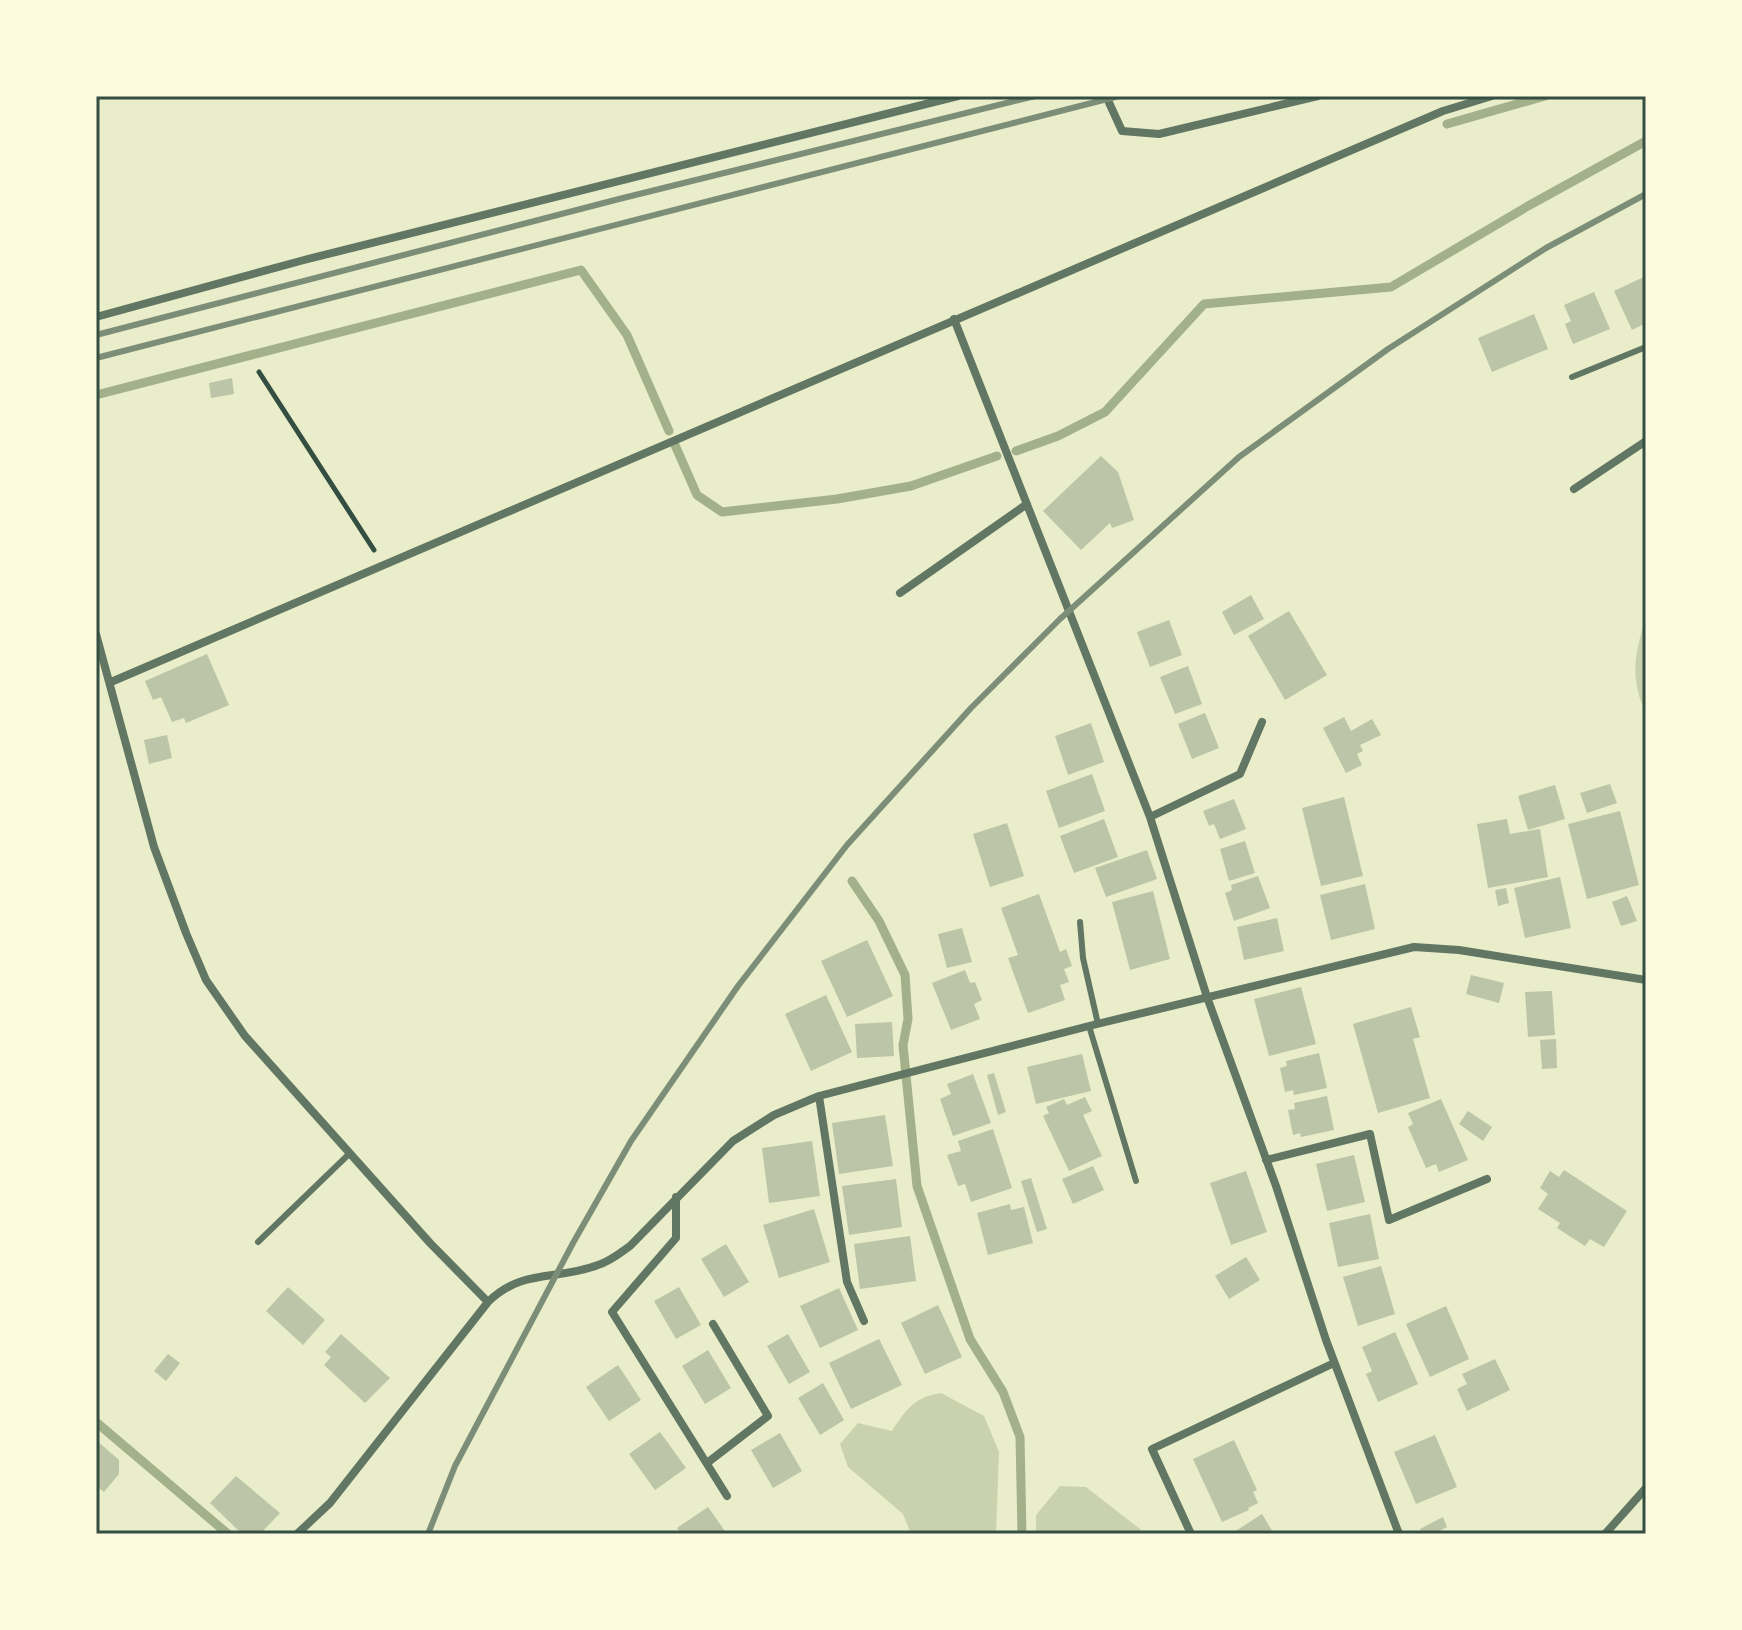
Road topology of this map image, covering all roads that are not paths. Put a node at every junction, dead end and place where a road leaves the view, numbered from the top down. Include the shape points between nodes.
1 (958, 96) edge
2 (1106, 96) edge
3 (1318, 96) edge
4 (1492, 96) edge
5 (96, 317) edge
6 (954, 319) junction
7 (1646, 347) edge
8 (1572, 377) dead end
9 (1646, 441) edge
10 (1574, 489) dead end
11 (1027, 504) junction
12 (900, 593) dead end
13 (96, 634) edge
14 (111, 682) junction
15 (1262, 722) dead end
16 (1150, 817) junction
17 (1080, 922) dead end
18 (1646, 980) edge
19 (1207, 997) junction
20 (1094, 1025) junction
21 (819, 1096) junction
22 (349, 1154) junction
23 (1266, 1160) junction
24 (1487, 1179) dead end
25 (1136, 1181) dead end
26 (676, 1197) junction
27 (258, 1242) dead end
28 (488, 1302) junction
29 (864, 1321) dead end
30 (713, 1324) dead end
31 (1334, 1363) junction
32 (707, 1463) junction
33 (1646, 1488) edge
34 (727, 1496) dead end
35 (297, 1534) edge
36 (1191, 1534) edge
37 (1399, 1534) edge
38 (1605, 1534) edge

1 - 5 street
2 - 3 street via 1122,131 1159,134
4 - 6 street via 1443,111
6 - 11 street
6 - 14 street
7 - 8 lane
9 - 10 street
11 - 12 street
11 - 16 street
13 - 14 street
14 - 22 street via 154,847 206,980 245,1036
15 - 16 street via 1240,774
16 - 19 street
17 - 20 lane
18 - 19 street via 1414,947
19 - 20 street
19 - 23 street
20 - 21 street
20 - 25 lane
21 - 26 street via 774,1115 733,1141
21 - 29 street via 847,1282
22 - 27 lane
22 - 28 street
23 - 24 street via 1370,1134 1389,1220
23 - 31 street
26 - 28 street via 611,1260 523,1279
26 - 32 street via 676,1238 612,1312
28 - 35 street via 330,1503
30 - 32 street via 768,1416
31 - 36 street via 1152,1449
31 - 37 street
32 - 34 street
33 - 38 street

